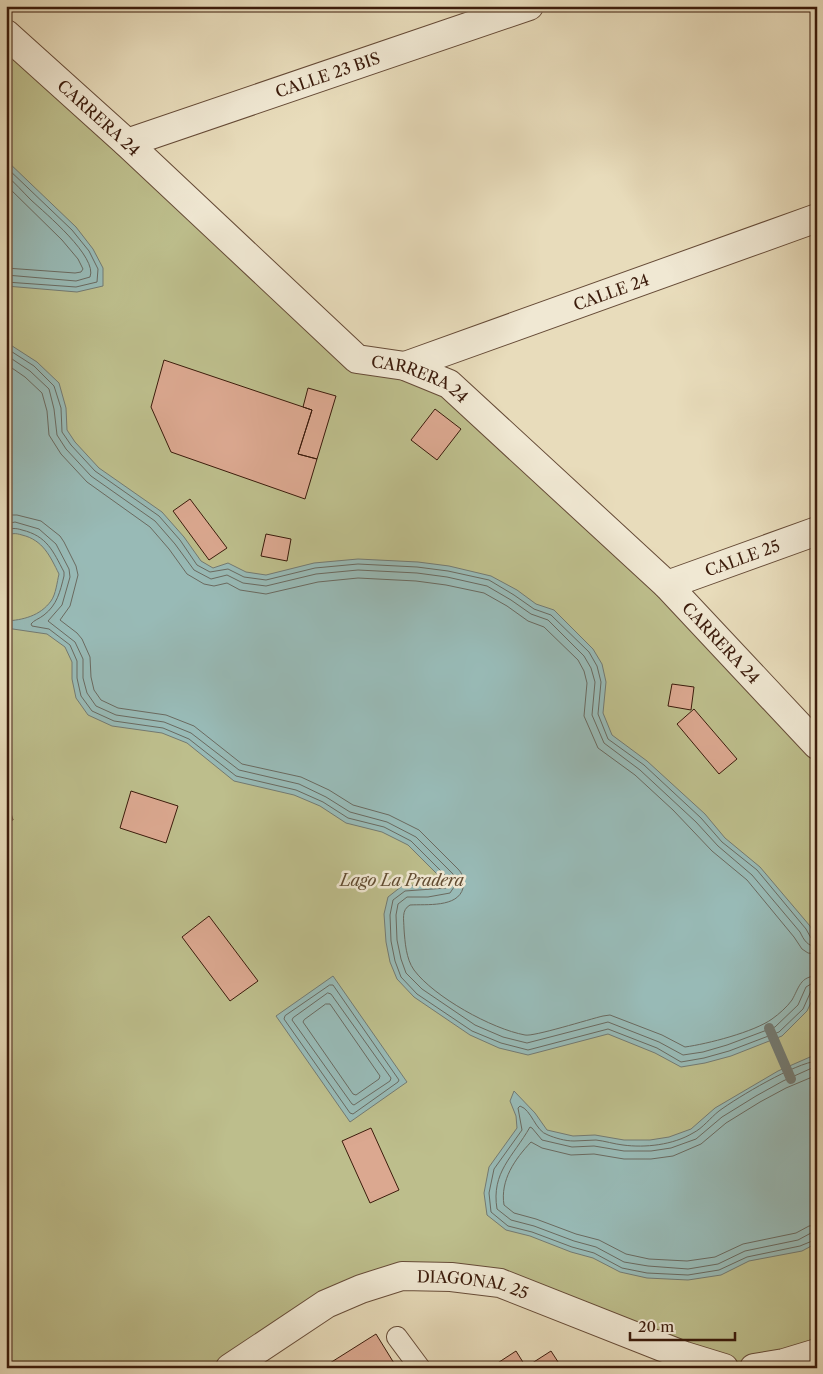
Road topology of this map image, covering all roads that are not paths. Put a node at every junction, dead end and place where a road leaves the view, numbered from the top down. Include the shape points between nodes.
1 (529, 6) edge
2 (6, 34) edge
3 (127, 143) junction
4 (817, 218) edge
5 (405, 366) junction
6 (817, 531) edge
7 (667, 585) junction
8 (817, 744) edge
9 (397, 1337) dead end
10 (817, 1353) edge
11 (684, 1362) edge
12 (230, 1368) edge
13 (420, 1368) edge
14 (724, 1368) edge
15 (754, 1368) edge

1 - 3 street, CALLE 23 BIS
2 - 3 street, CARRERA 24
3 - 5 street, CARRERA 24 via 358,360
4 - 5 street, CALLE 24
5 - 7 street, CARRERA 24 via 449,384
6 - 7 street, CALLE 25
7 - 8 street, CARRERA 24
9 - 13 lane
10 - 15 street
11 - 12 street, DIAGONAL 25 via 500,1283 402,1276 326,1304
11 - 14 street, DIAGONAL 25

